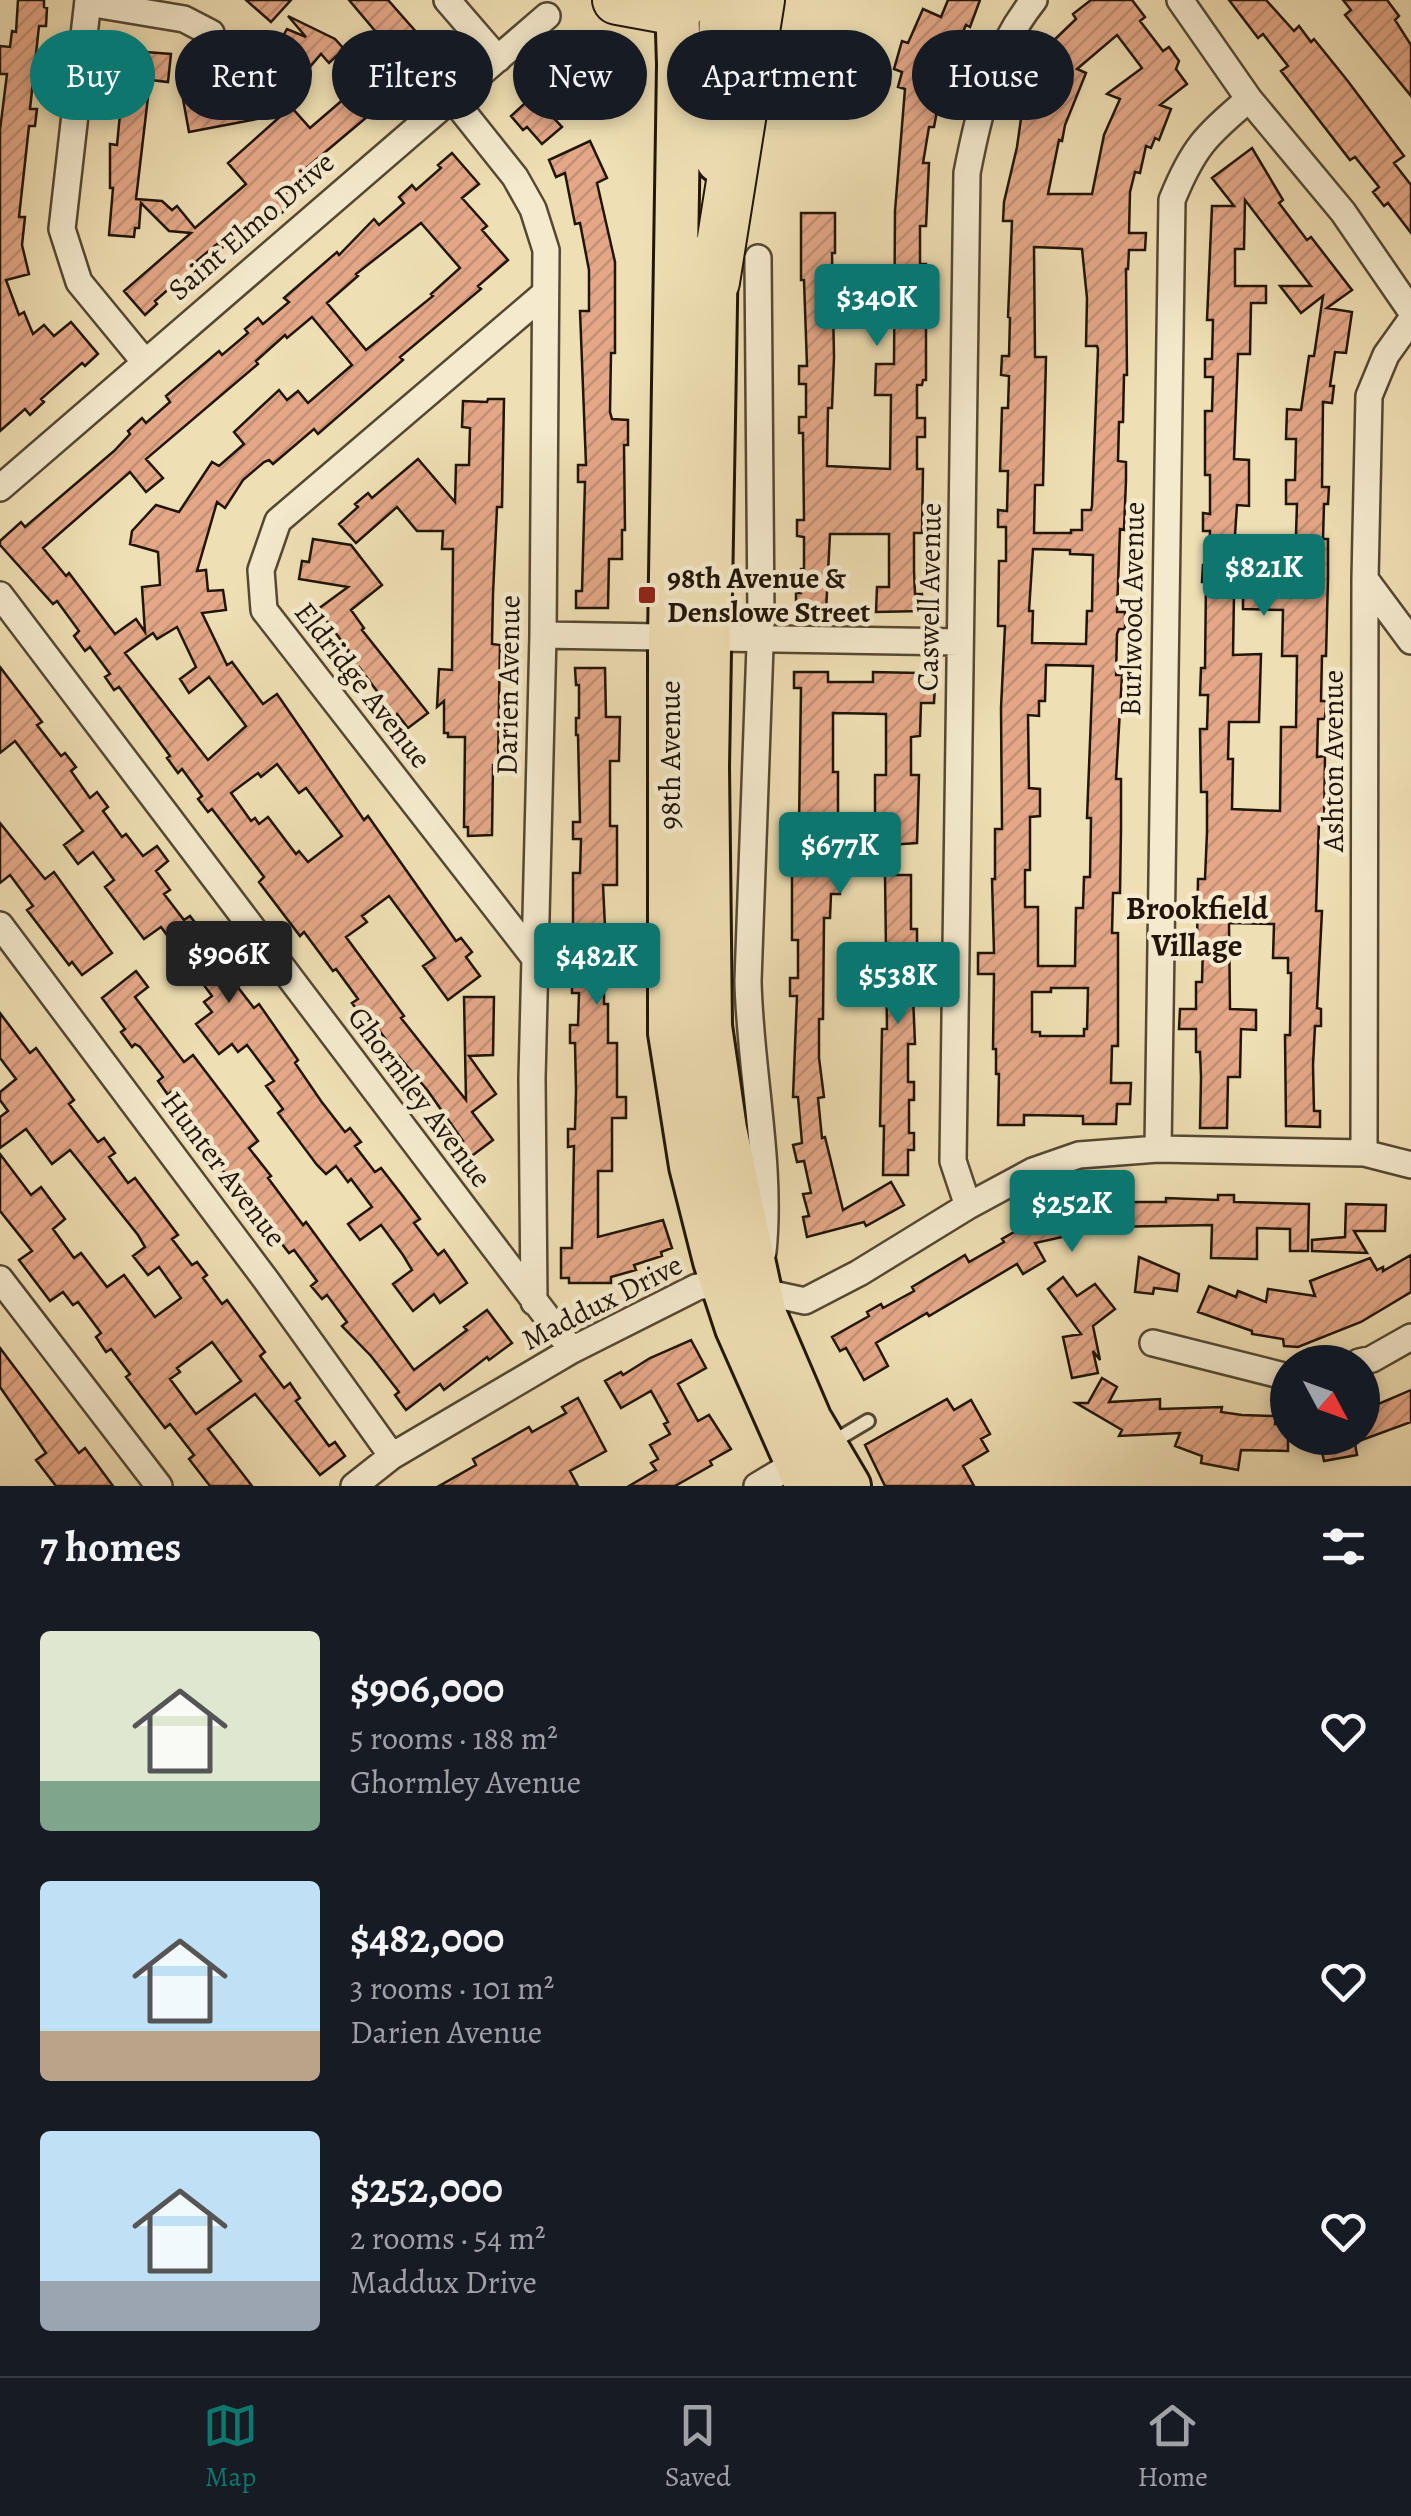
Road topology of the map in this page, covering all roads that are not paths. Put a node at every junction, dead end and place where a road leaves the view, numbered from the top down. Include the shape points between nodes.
1 (447, 0) edge
2 (617, 0) edge
3 (760, 0) edge
4 (1034, 0) edge
5 (1180, 0) edge
6 (88, 1) edge
7 (690, 3) edge
8 (547, 16) dead end
9 (205, 30) edge
10 (498, 59) junction
11 (493, 63) edge
12 (1248, 99) junction
13 (426, 120) edge
14 (470, 120) edge
15 (758, 258) dead end
16 (715, 282) junction
17 (543, 295) junction
18 (1411, 311) edge
19 (1411, 320) edge
20 (144, 361) junction
21 (0, 488) edge
22 (1365, 579) junction
23 (0, 596) edge
24 (542, 635) junction
25 (690, 639) junction
26 (760, 639) junction
27 (1411, 641) edge
28 (959, 642) junction
29 (0, 925) edge
30 (534, 957) junction
31 (1158, 1149) junction
32 (1364, 1153) junction
33 (1411, 1164) edge
34 (968, 1206) junction
35 (0, 1279) edge
36 (741, 1287) junction
37 (534, 1302) junction
38 (1411, 1337) edge
39 (1152, 1344) dead end
40 (572, 1350) junction
41 (1380, 1354) edge
42 (1270, 1373) edge
43 (868, 1422) dead end
44 (392, 1456) junction
45 (809, 1465) edge
46 (159, 1486) edge
47 (354, 1486) edge
48 (757, 1486) edge
49 (849, 1486) edge

1 - 10 street
2 - 7 highway
3 - 16 highway
4 - 28 street, Caswell Avenue via 1004,45 980,108 968,174
5 - 12 street
6 - 9 street via 184,19
6 - 20 street via 62,228 79,282
7 - 16 main road, 98th Avenue
7 - 25 main road, 98th Avenue via 679,65
8 - 10 street, Saint Elmo Drive
10 - 11 street, Saint Elmo Drive
12 - 18 street via 1343,212
12 - 31 street, Burlwood Avenue via 1206,135 1172,200
13 - 20 street, Saint Elmo Drive
14 - 17 street, Darien Avenue via 534,209 546,250
15 - 26 street, 98th Avenue
16 - 25 main road, 98th Avenue
17 - 24 street, Darien Avenue
17 - 30 street, Eldridge Avenue via 278,521 261,570 264,610
19 - 22 street, Ashton Avenue via 1369,396
20 - 21 street, Saint Elmo Drive
22 - 27 street
22 - 32 street, Ashton Avenue
23 - 37 street, Ghormley Avenue
24 - 25 street
24 - 30 street, Darien Avenue
25 - 26 street
25 - 36 main road, 98th Avenue via 707,767 710,1026
26 - 28 street
26 - 36 street, 98th Avenue via 748,981 767,1215
28 - 34 street, Caswell Avenue via 953,1161
29 - 44 street, Hunter Avenue
30 - 37 street, Darien Avenue
31 - 32 street, Maddux Drive
31 - 34 street, Maddux Drive via 1079,1155
32 - 33 street, Maddux Drive
34 - 36 street, Maddux Drive via 805,1301
35 - 46 street
36 - 40 street, Maddux Drive via 697,1287
36 - 45 main road, 98th Avenue via 738,1328
37 - 40 street, Ghormley Avenue
38 - 41 street
39 - 42 street
40 - 44 street, Maddux Drive
43 - 45 lane
44 - 47 street, Maddux Drive
45 - 48 street
45 - 49 main road, 98th Avenue

